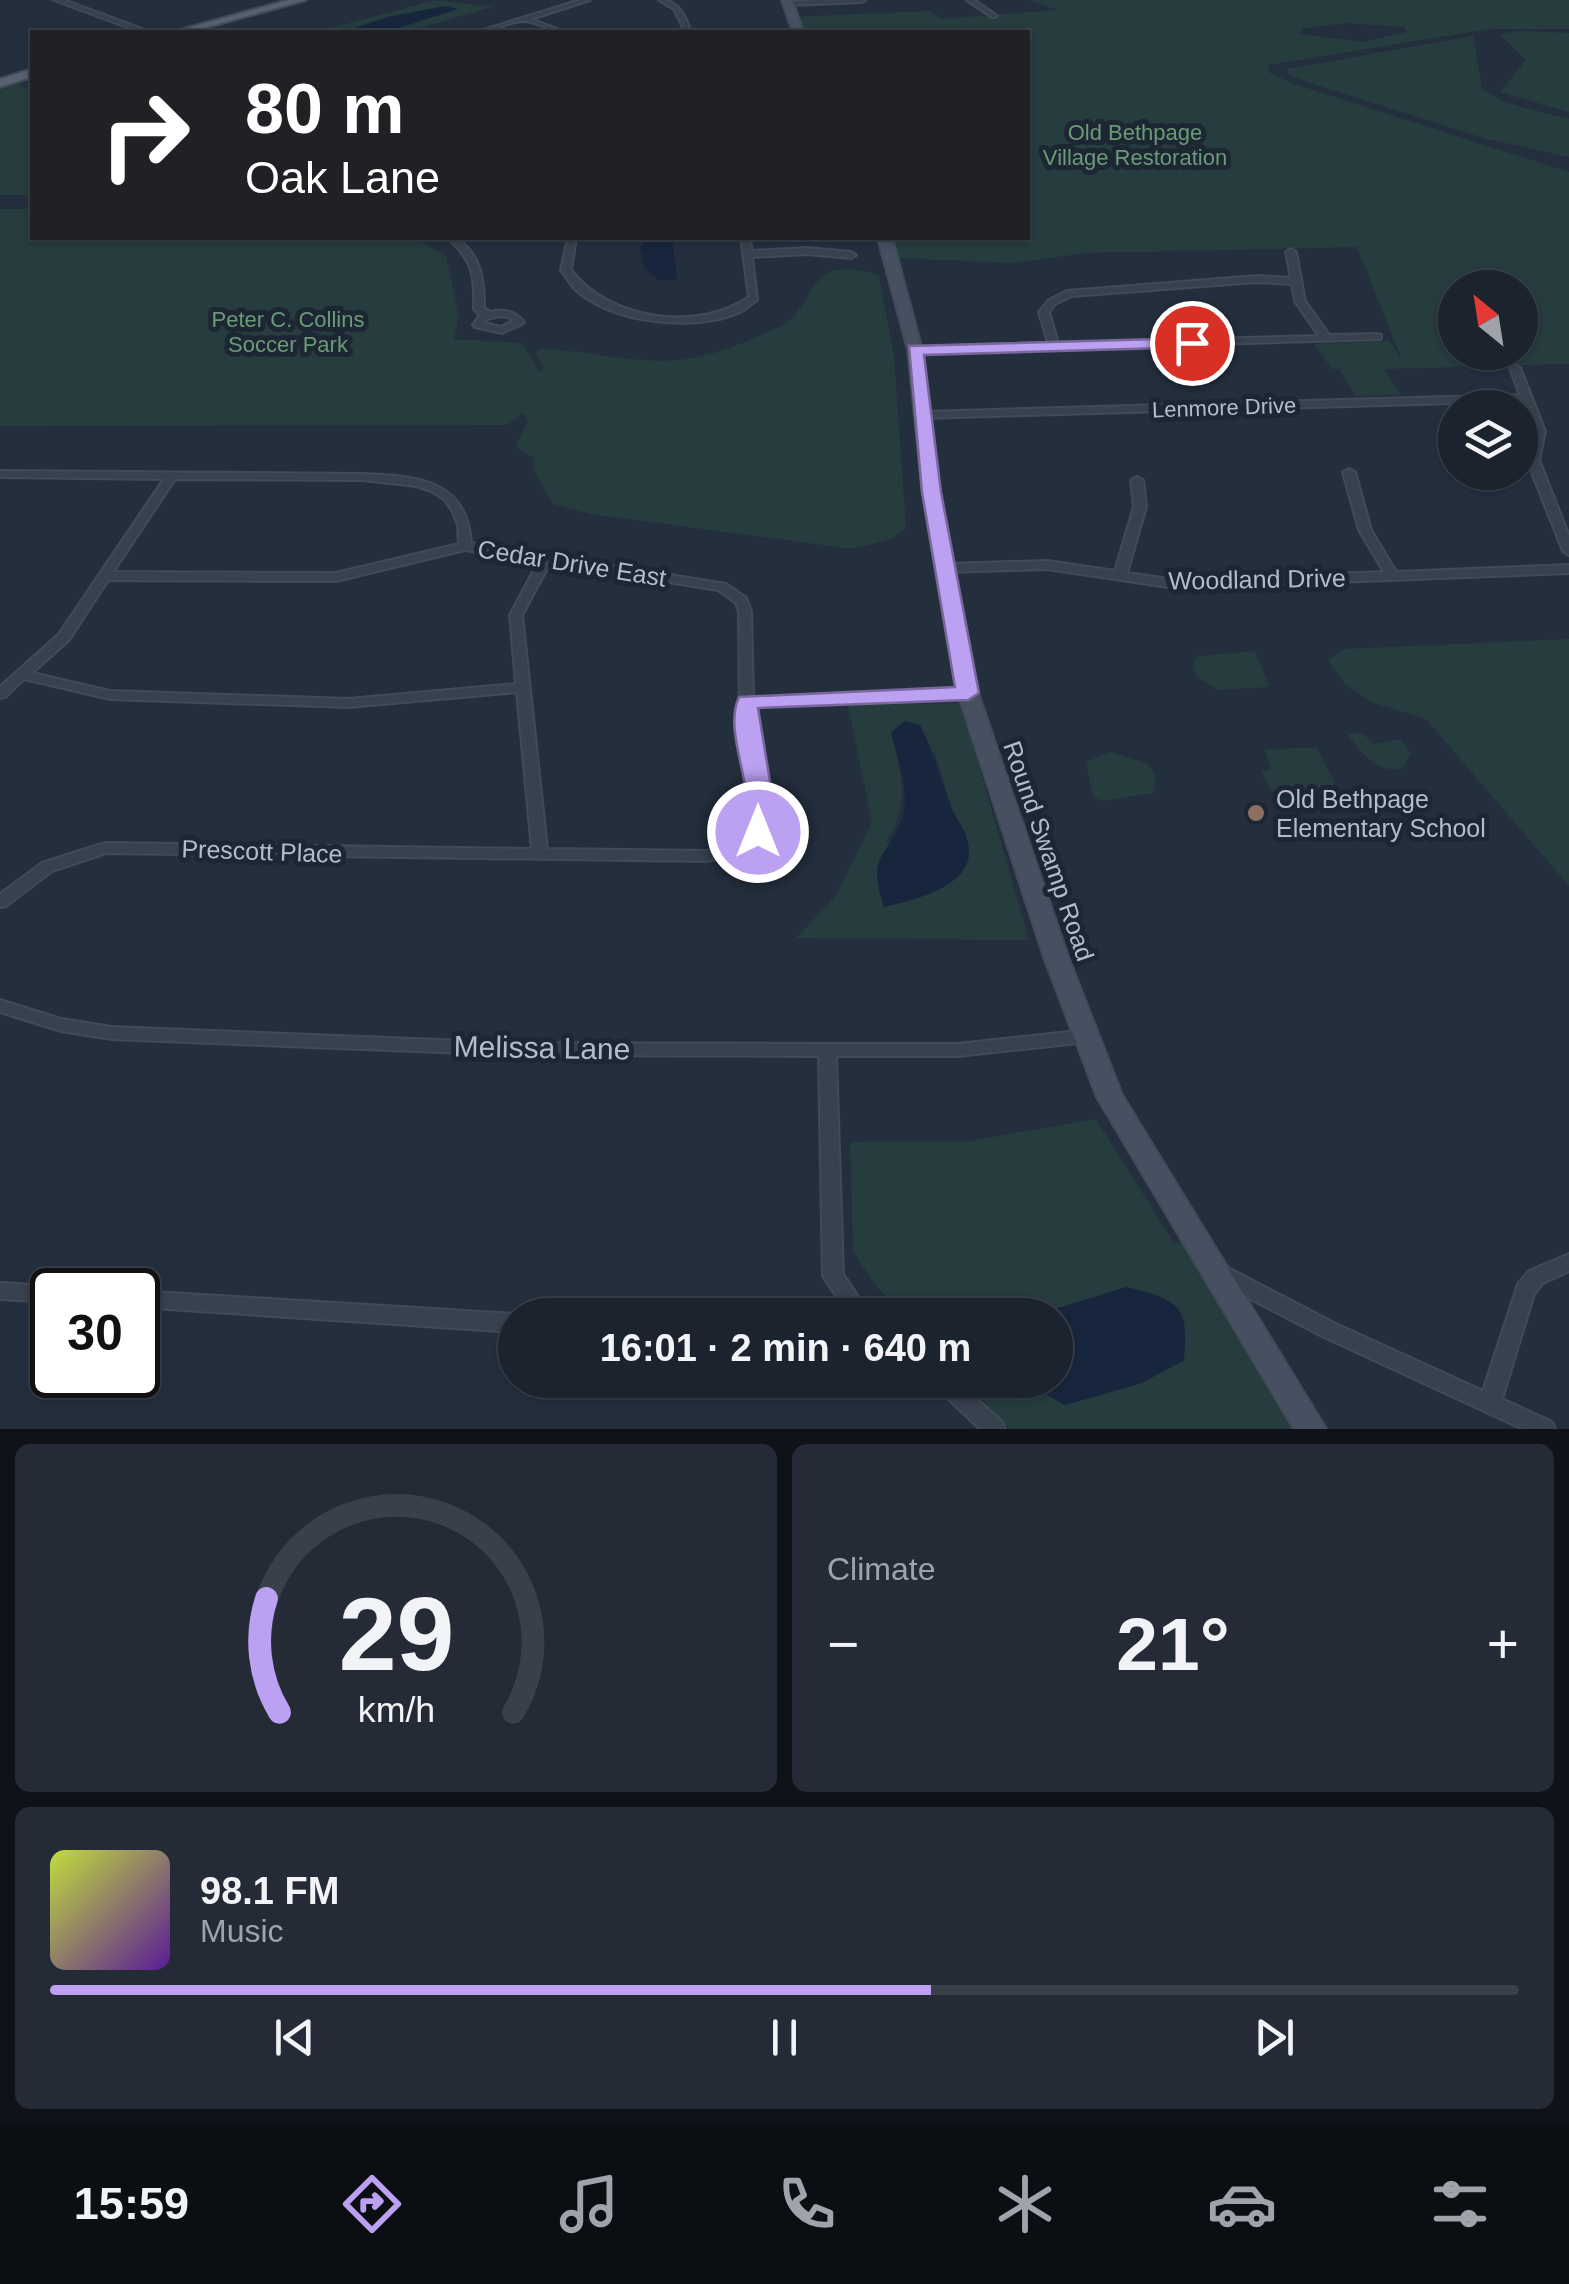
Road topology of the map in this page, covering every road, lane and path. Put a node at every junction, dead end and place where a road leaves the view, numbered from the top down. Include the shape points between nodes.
1 (57, 0) edge
2 (300, 0) edge
3 (586, 0) edge
4 (662, 0) edge
5 (862, 0) edge
6 (970, 0) edge
7 (787, 1) edge
8 (994, 16) dead end
9 (524, 19) junction
10 (141, 30) edge
11 (187, 30) edge
12 (487, 30) edge
13 (556, 30) edge
14 (687, 30) edge
15 (797, 30) edge
16 (30, 74) edge
17 (0, 82) edge
18 (454, 240) edge
19 (572, 240) edge
20 (745, 240) edge
21 (886, 240) edge
22 (1291, 252) dead end
23 (748, 254) junction
24 (851, 254) dead end
25 (1296, 281) junction
26 (488, 316) dead end
27 (1377, 336) dead end
28 (1326, 338) junction
29 (1054, 346) junction
30 (915, 350) junction
31 (1438, 401) edge
32 (922, 416) junction
33 (1349, 472) dead end
34 (1538, 473) edge
35 (0, 474) edge
36 (172, 475) junction
37 (1137, 480) dead end
38 (464, 546) junction
39 (1569, 551) edge
40 (546, 560) junction
41 (946, 568) junction
42 (1569, 568) edge
43 (107, 576) junction
44 (1120, 576) junction
45 (1392, 576) junction
46 (23, 675) junction
47 (523, 687) junction
48 (968, 693) junction
49 (0, 694) edge
50 (747, 702) junction
51 (540, 854) junction
52 (0, 902) edge
53 (0, 1006) edge
54 (1087, 1036) junction
55 (827, 1050) junction
56 (1569, 1262) edge
57 (1216, 1271) junction
58 (0, 1291) edge
59 (30, 1293) edge
60 (851, 1298) edge
61 (160, 1301) edge
62 (498, 1323) edge
63 (961, 1398) edge
64 (1490, 1403) junction
65 (995, 1429) edge
66 (1311, 1429) edge
67 (1545, 1429) edge

1 - 10 street
2 - 11 main road
3 - 9 street
4 - 14 street via 677,8
5 - 7 street
6 - 8 street
7 - 15 main road
9 - 12 street
9 - 13 street
16 - 17 main road
18 - 26 street via 481,273 480,309
19 - 23 street via 566,270 578,289 612,308 660,317 721,316 748,305 754,287
20 - 23 street
21 - 30 main road, Round Swamp Road
22 - 25 street
23 - 24 street
25 - 28 street via 1300,301
25 - 29 street via 1070,293 1044,312
27 - 28 street
28 - 29 street
29 - 30 street
30 - 32 main road, Round Swamp Road
31 - 32 street, Lenmore Drive
32 - 41 main road, Round Swamp Road
33 - 45 street via 1365,530
34 - 39 street
35 - 36 street
36 - 38 street via 412,482 454,501 464,515
36 - 43 street
37 - 44 street via 1140,507
38 - 40 street, Cedar Drive East
38 - 43 street, Cedar Drive East via 336,577
40 - 47 street via 516,615
40 - 50 street, Cedar Drive East via 708,584 738,596 745,611
41 - 44 street, Woodland Drive via 1047,565
41 - 48 main road, Round Swamp Road
42 - 45 street, Woodland Drive
43 - 46 street via 64,636
44 - 45 street, Woodland Drive via 1176,584
46 - 47 street via 110,695 348,703
46 - 49 street
47 - 51 street
48 - 50 street
48 - 54 main road, Round Swamp Road
50 - 51 street, Prescott Place via 763,812 758,832 742,845 707,856
51 - 52 street, Prescott Place via 105,848 46,867
53 - 55 street, Melissa Lane via 112,1034 514,1049
54 - 55 street, Melissa Lane via 958,1050
54 - 57 main road, Round Swamp Road via 1110,1097
55 - 60 street via 830,1246 834,1276
56 - 64 street via 1536,1277 1525,1290
57 - 64 street
57 - 66 main road, Round Swamp Road
58 - 59 street
61 - 62 street
63 - 65 street
64 - 67 street

